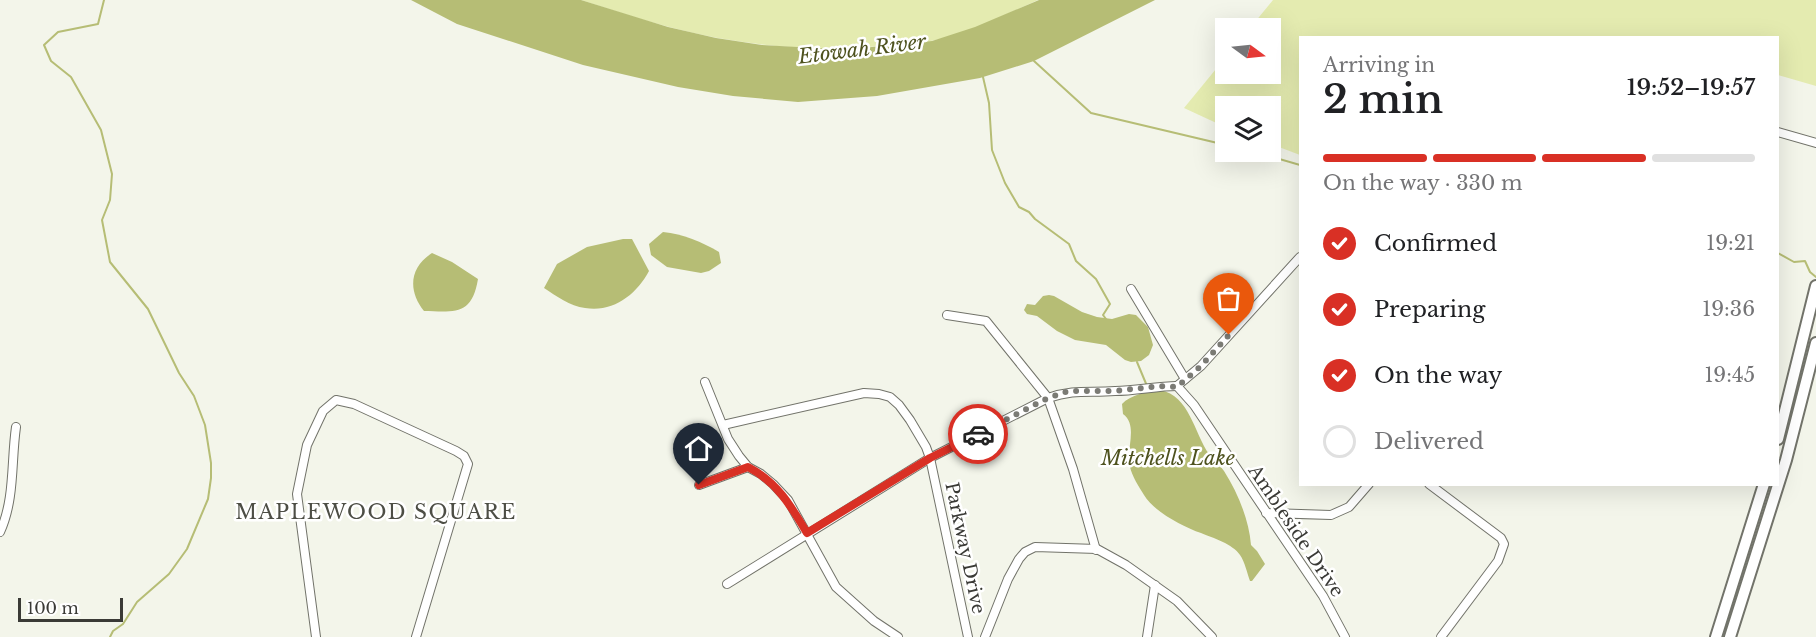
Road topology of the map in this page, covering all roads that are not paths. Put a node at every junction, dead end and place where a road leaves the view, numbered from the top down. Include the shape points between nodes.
1 (1779, 132) edge
2 (1816, 142) edge
3 (1299, 258) edge
4 (1816, 286) edge
5 (1131, 289) dead end
6 (947, 315) dead end
7 (1816, 343) edge
8 (1185, 379) junction
9 (705, 382) dead end
10 (1177, 387) junction
11 (1048, 398) junction
12 (723, 425) junction
13 (16, 427) dead end
14 (1779, 434) edge
15 (930, 458) junction
16 (748, 467) junction
17 (1779, 482) edge
18 (699, 485) dead end
19 (1367, 486) edge
20 (1432, 486) edge
21 (1763, 486) edge
22 (1778, 486) edge
23 (1266, 513) junction
24 (0, 532) edge
25 (807, 533) junction
26 (1096, 550) junction
27 (728, 584) dead end
28 (1155, 585) junction
29 (316, 637) edge
30 (416, 637) edge
31 (898, 637) edge
32 (968, 637) edge
33 (985, 637) edge
34 (1147, 637) edge
35 (1212, 637) edge
36 (1345, 637) edge
37 (1441, 637) edge
38 (1716, 637) edge
39 (1730, 637) edge

1 - 2 street
3 - 8 street
4 - 14 main road
5 - 8 street
6 - 11 street via 986,321
7 - 17 main road
8 - 10 street
9 - 12 street
10 - 11 street via 1068,391
10 - 23 street, Ambleside Drive via 1194,405
11 - 15 street
11 - 26 street
12 - 15 street, Parkway Drive via 864,393 879,394 899,405
12 - 16 street
13 - 24 street via 8,507
15 - 25 street
15 - 32 street, Parkway Drive
16 - 18 street
16 - 25 street via 788,500
19 - 23 street via 1348,507 1331,515
20 - 37 street via 1504,544 1482,585
21 - 38 main road
22 - 39 main road
23 - 36 street, Ambleside Drive via 1323,596
25 - 27 street
25 - 31 street via 836,587
26 - 28 street
26 - 33 street via 1035,547 1025,552 1008,579
28 - 34 street
28 - 35 street via 1177,601
29 - 30 street via 297,494 307,446 323,411 336,400 354,404 456,451 468,464

